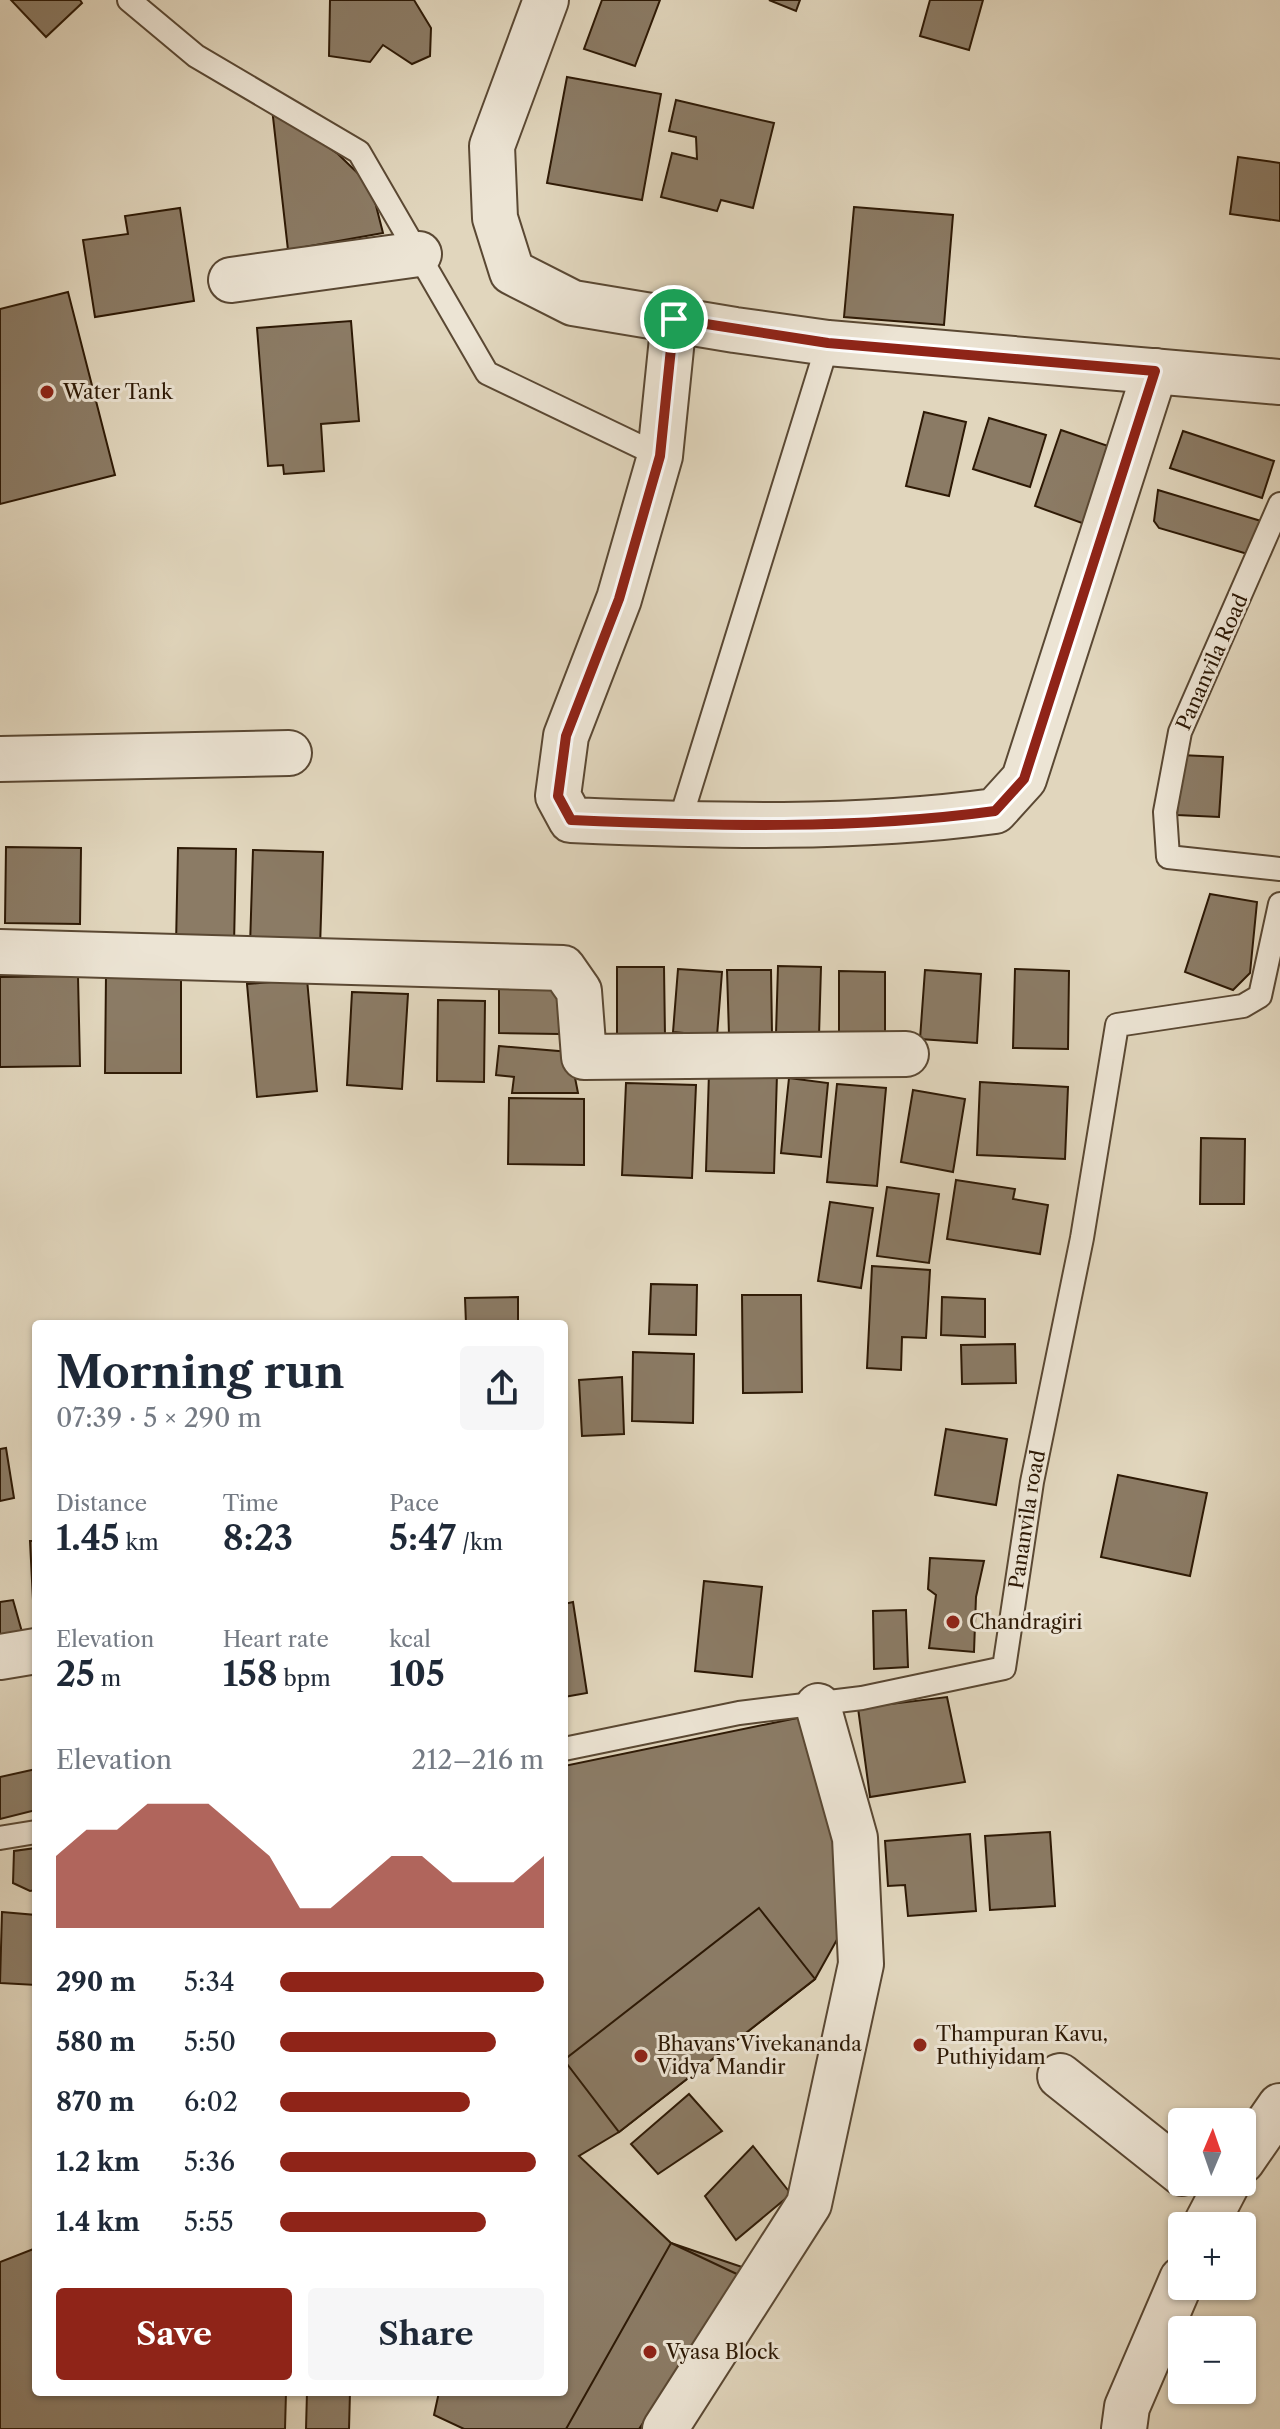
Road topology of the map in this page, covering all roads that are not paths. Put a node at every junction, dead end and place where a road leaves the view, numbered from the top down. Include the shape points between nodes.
1 (129, 0) edge
2 (546, 0) edge
3 (419, 254) junction
4 (231, 280) dead end
5 (674, 319) junction
6 (828, 343) junction
7 (1155, 371) junction
8 (1280, 382) edge
9 (660, 456) junction
10 (1280, 504) edge
11 (289, 753) dead end
12 (0, 759) edge
13 (679, 824) junction
14 (1280, 869) edge
15 (1280, 904) edge
16 (0, 952) edge
17 (906, 1054) dead end
18 (32, 1652) edge
19 (0, 1657) edge
20 (818, 1706) junction
21 (568, 1748) edge
22 (32, 1833) edge
23 (0, 1838) edge
24 (1060, 2076) dead end
25 (1280, 2106) edge
26 (1256, 2141) edge
27 (1168, 2162) edge
28 (1173, 2300) edge
29 (665, 2429) edge
30 (1124, 2429) edge

1 - 3 lane via 196,56 359,152
2 - 5 street via 492,146 495,218 512,272 573,303
3 - 4 street
3 - 9 lane via 487,373
5 - 6 street
5 - 9 street
6 - 7 street
6 - 13 lane
7 - 8 street
7 - 13 street via 1024,779 995,811 726,827
9 - 13 street via 619,599 566,736 558,796 571,820
10 - 14 lane, Pananvila Road via 1180,732 1165,812 1168,857
11 - 12 street
15 - 20 lane, Pananvila road via 1260,996 1243,1006 1117,1025 1032,1482 1004,1668
16 - 17 street via 563,968 579,991 584,1057
18 - 19 street
20 - 21 lane, Pananvila road via 739,1713
20 - 29 street via 855,1838 861,1964 809,2204
22 - 23 lane
24 - 27 street
25 - 26 street
28 - 30 street via 1127,2407

